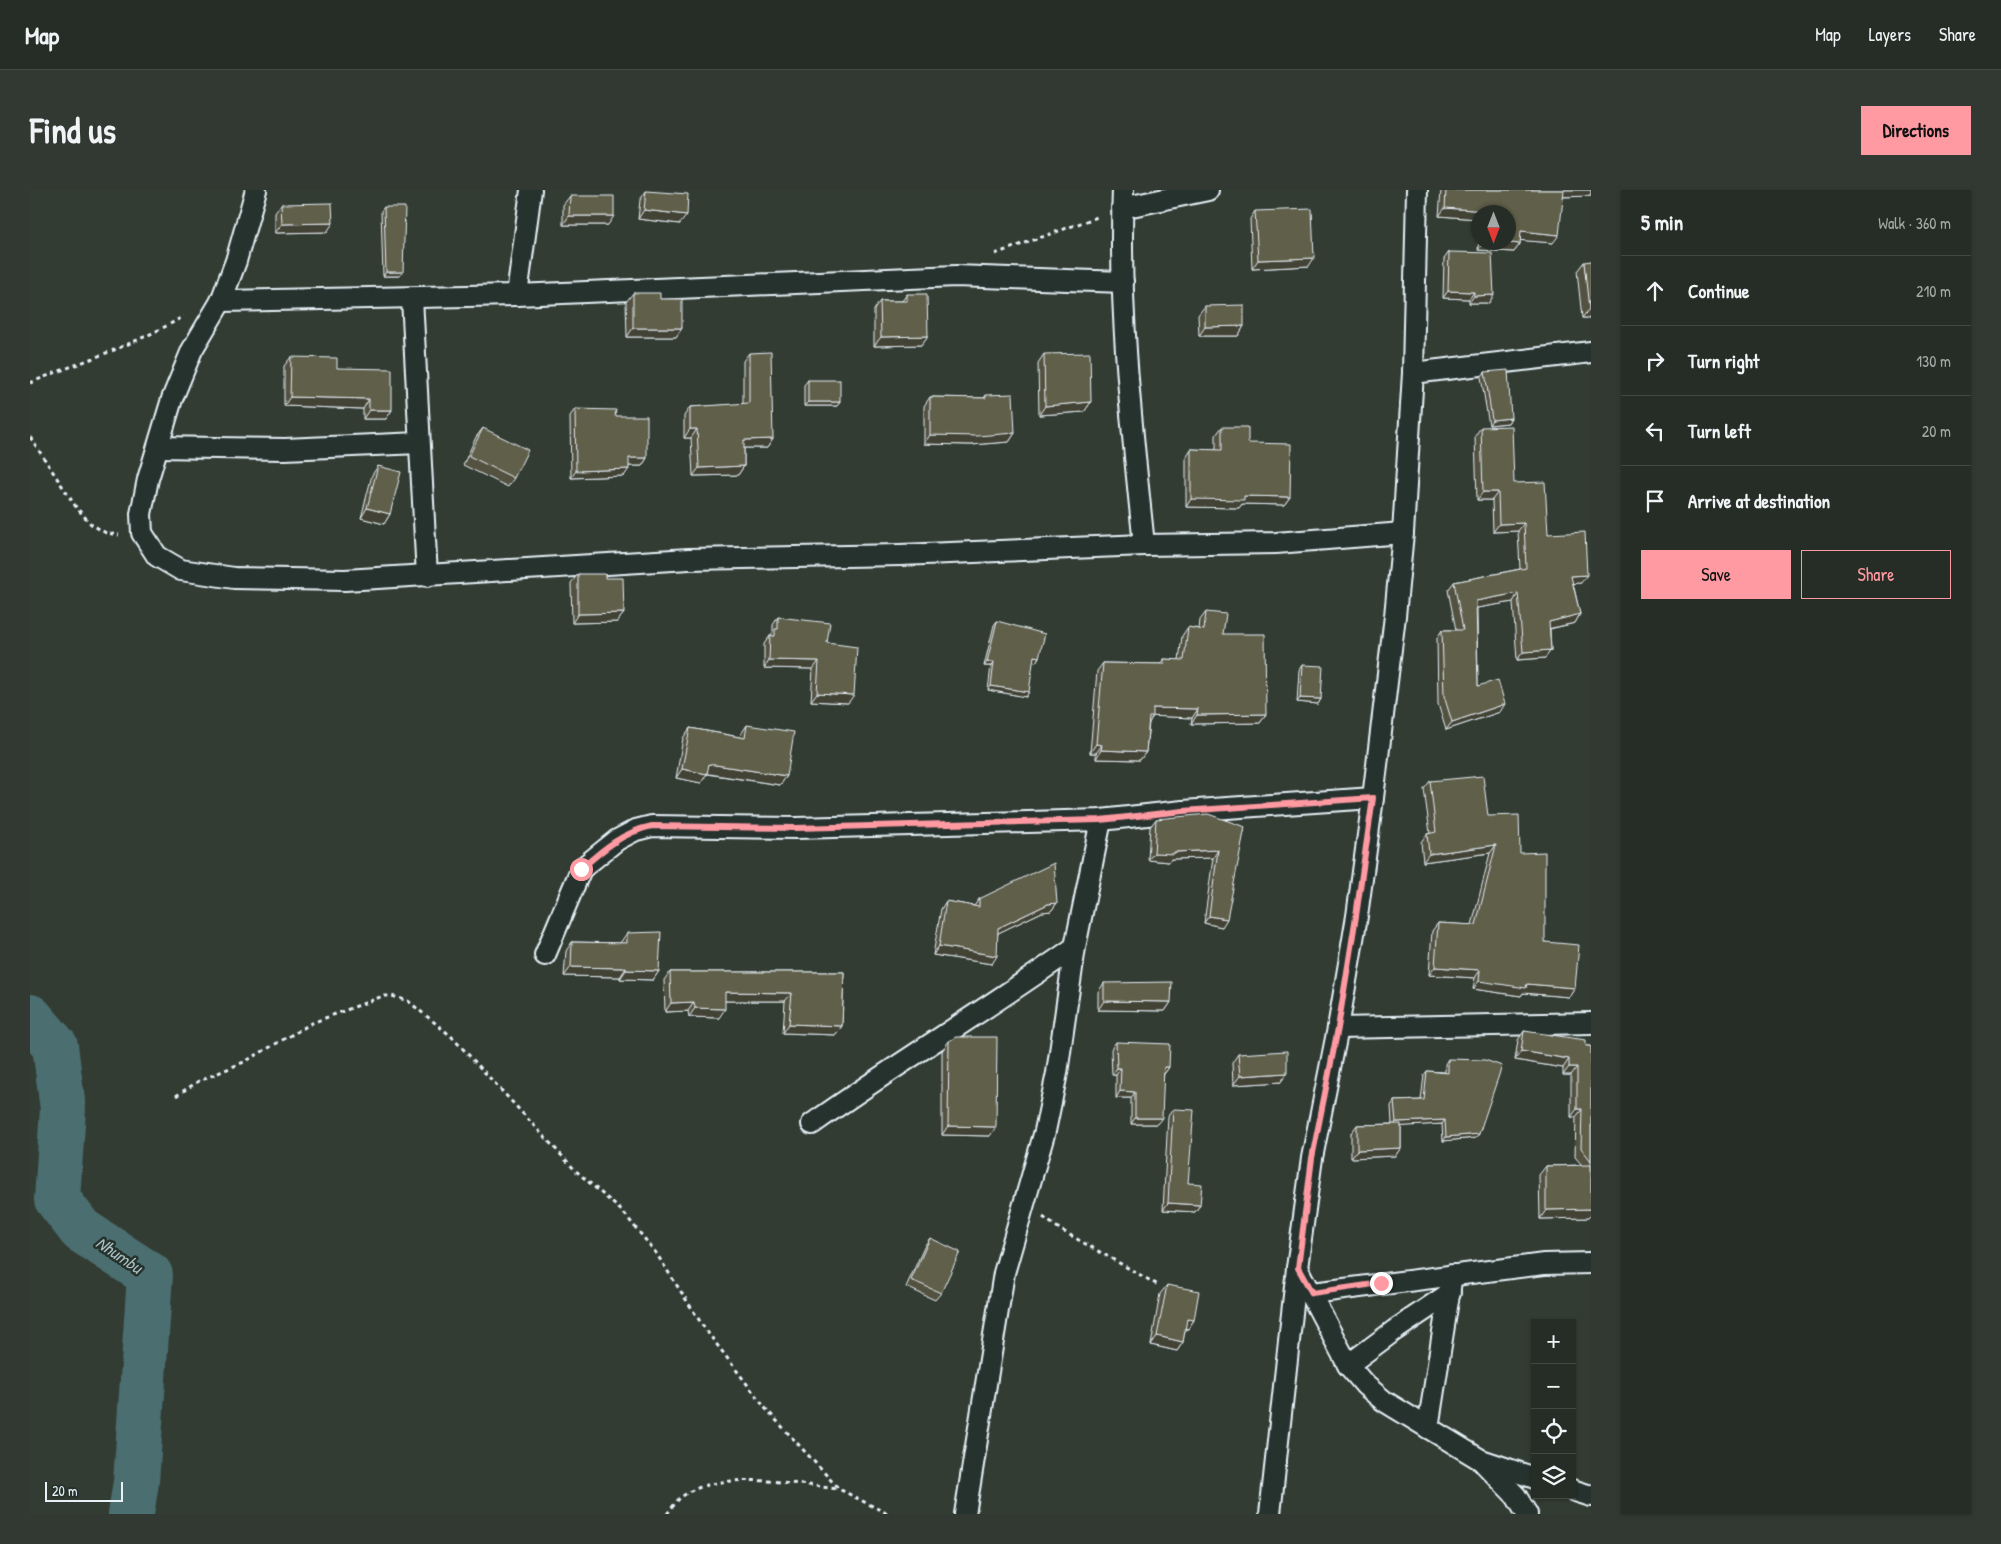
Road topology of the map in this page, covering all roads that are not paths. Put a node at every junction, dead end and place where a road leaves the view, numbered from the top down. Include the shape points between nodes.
1 (256, 190) edge
2 (531, 190) edge
3 (1208, 190) edge
4 (1417, 190) edge
5 (1122, 199) edge
6 (1123, 282) junction
7 (517, 295) junction
8 (412, 298) junction
9 (221, 301) junction
10 (1589, 353) edge
11 (1413, 373) junction
12 (419, 443) junction
13 (158, 447) junction
14 (1403, 533) junction
15 (1144, 545) junction
16 (427, 576) junction
17 (1373, 798) junction
18 (1100, 820) junction
19 (1075, 947) junction
20 (546, 955) dead end
21 (1591, 1023) edge
22 (1338, 1028) junction
23 (812, 1124) dead end
24 (1591, 1263) edge
25 (1298, 1268) junction
26 (1451, 1284) junction
27 (1312, 1293) junction
28 (1348, 1365) junction
29 (1428, 1428) junction
30 (1481, 1460) junction
31 (1531, 1477) edge
32 (1576, 1491) edge
33 (1591, 1496) edge
34 (965, 1514) edge
35 (1270, 1514) edge
36 (1527, 1514) edge

1 - 9 street
2 - 7 street
3 - 5 street
4 - 11 street
5 - 6 street
6 - 7 street via 956,276
6 - 15 street
7 - 8 street
8 - 9 street
8 - 12 street
9 - 13 street via 192,350 172,399
10 - 11 street
11 - 14 street
12 - 13 street via 285,449
12 - 16 street
13 - 16 street via 141,514 142,533 157,556 181,570 234,578 345,580
14 - 15 street via 1276,543
14 - 17 street
15 - 16 street via 689,559
17 - 18 street
17 - 22 street
18 - 19 street
18 - 20 street via 806,828 652,826 617,840 581,869
19 - 23 street
19 - 34 street via 1057,1073 1045,1131 1004,1273
21 - 22 street
22 - 25 street via 1312,1158
24 - 26 street via 1544,1264
25 - 27 street
25 - 35 street
26 - 27 street
26 - 28 street
26 - 29 street
27 - 28 street
28 - 29 street via 1384,1401
29 - 30 street
30 - 31 street
30 - 36 street via 1516,1496
32 - 33 street

